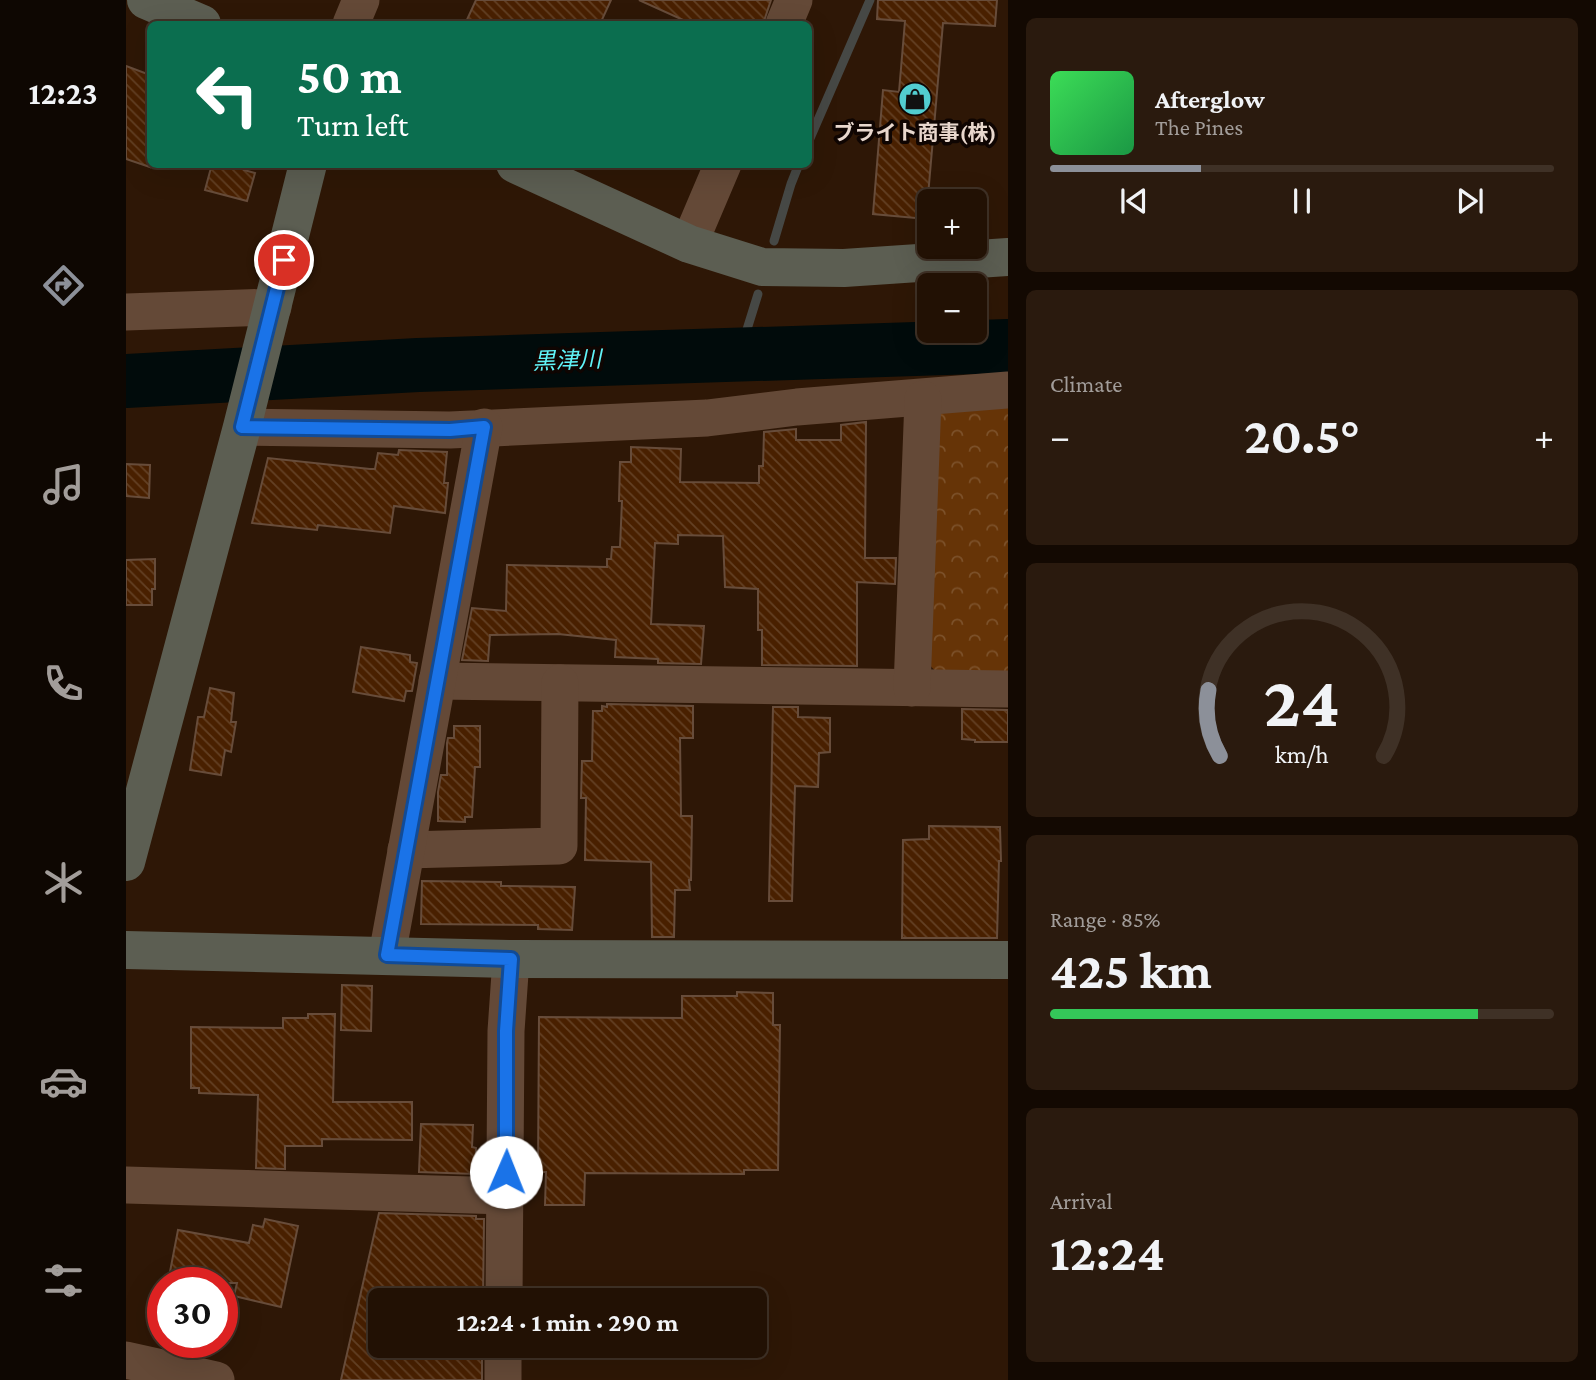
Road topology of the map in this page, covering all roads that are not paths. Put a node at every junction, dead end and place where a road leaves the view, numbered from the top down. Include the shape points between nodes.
1 (146, 0) edge
2 (361, 0) edge
3 (794, 0) edge
4 (195, 21) edge
5 (352, 21) edge
6 (785, 21) edge
7 (306, 168) edge
8 (524, 168) edge
9 (721, 168) edge
10 (689, 244) junction
11 (1008, 257) edge
12 (126, 312) edge
13 (270, 318) junction
14 (1008, 390) edge
15 (923, 399) junction
16 (242, 427) junction
17 (484, 427) junction
18 (437, 681) junction
19 (560, 683) junction
20 (912, 688) junction
21 (1008, 690) edge
22 (406, 850) junction
23 (126, 862) edge
24 (126, 950) edge
25 (387, 955) junction
26 (511, 959) junction
27 (1008, 960) edge
28 (126, 1185) edge
29 (506, 1196) junction
30 (504, 1288) edge
31 (503, 1358) edge
32 (126, 1360) edge
33 (216, 1380) edge
34 (503, 1380) edge

1 - 4 street
2 - 5 street
3 - 6 street
7 - 13 street
8 - 10 street
9 - 10 street
10 - 11 street via 762,267 844,268
12 - 13 street
13 - 16 street
14 - 15 street
15 - 17 street via 707,418
15 - 20 street
16 - 17 street
16 - 23 street
17 - 18 street
18 - 19 street
18 - 22 street
19 - 20 street
19 - 22 street via 559,846
20 - 21 street
22 - 25 street
24 - 25 street
25 - 26 street
26 - 27 street
26 - 29 street
28 - 29 street
29 - 30 street
31 - 34 street
32 - 33 street

